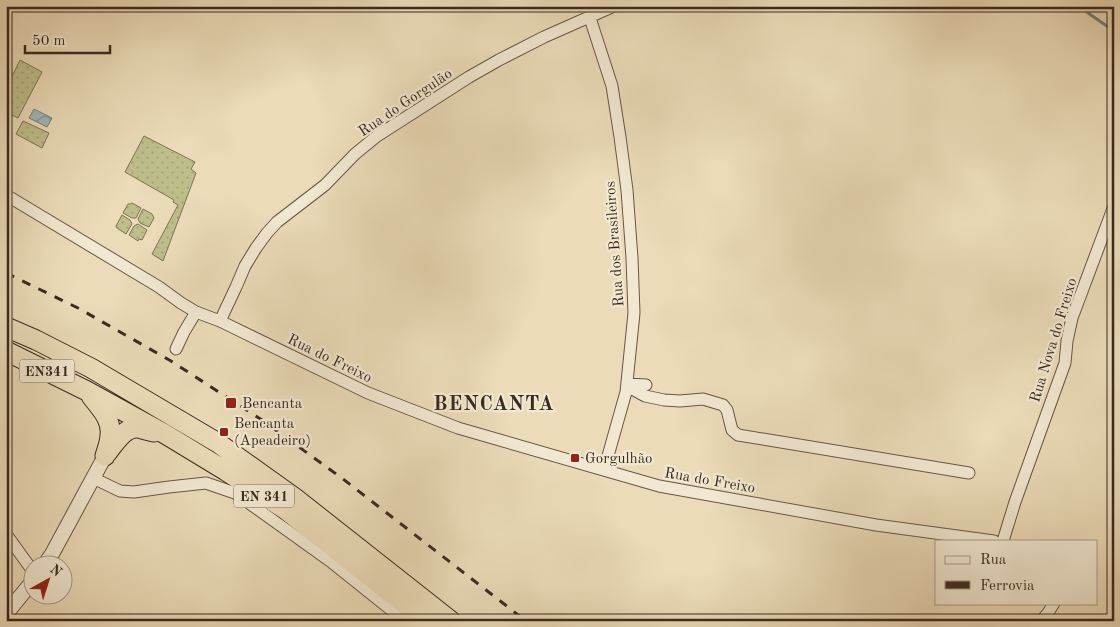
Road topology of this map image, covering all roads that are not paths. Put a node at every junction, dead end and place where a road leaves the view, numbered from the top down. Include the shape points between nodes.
1 (614, 6) edge
2 (590, 18) junction
3 (6, 195) edge
4 (1114, 206) edge
5 (196, 312) junction
6 (220, 320) junction
7 (6, 327) edge
8 (176, 349) dead end
9 (6, 351) edge
10 (627, 384) junction
11 (646, 385) dead end
12 (87, 391) junction
13 (165, 434) junction
14 (105, 456) junction
15 (604, 470) junction
16 (969, 473) dead end
17 (93, 478) junction
18 (6, 534) edge
19 (987, 540) edge
20 (1003, 540) edge
21 (52, 554) edge
22 (22, 556) edge
23 (22, 594) edge
24 (1053, 604) edge
25 (6, 614) edge
26 (405, 621) edge
27 (426, 621) edge
28 (451, 621) edge
29 (1041, 621) edge

1 - 2 street, Rua do Gorgulão
2 - 6 street, Rua do Gorgulão via 544,37 469,77 377,136 267,233 245,266
2 - 10 street, Rua dos Brasileiros via 612,86 627,190 634,314
3 - 5 street, Rua do Freixo
4 - 20 street, Rua Nova do Freixo via 1072,318 1064,362
5 - 6 street, Rua do Freixo
5 - 8 street
6 - 15 street, Rua do Freixo via 368,393 458,428
7 - 28 highway, EN 341 via 91,368 218,444 295,498
9 - 12 highway, EN341
10 - 11 street
10 - 15 street, Rua dos Brasileiros
10 - 16 street via 645,396 680,401 703,398 723,405 732,430 738,435
12 - 13 highway, EN 341
12 - 14 highway via 109,423 110,436
13 - 14 highway via 137,428 129,430
13 - 27 highway, EN 341 via 286,510
14 - 17 street
15 - 19 street, Rua do Freixo via 659,486 876,525
17 - 21 street
17 - 26 street via 120,490 134,492 206,483 235,493 330,561
18 - 22 street
23 - 25 street
24 - 29 street

